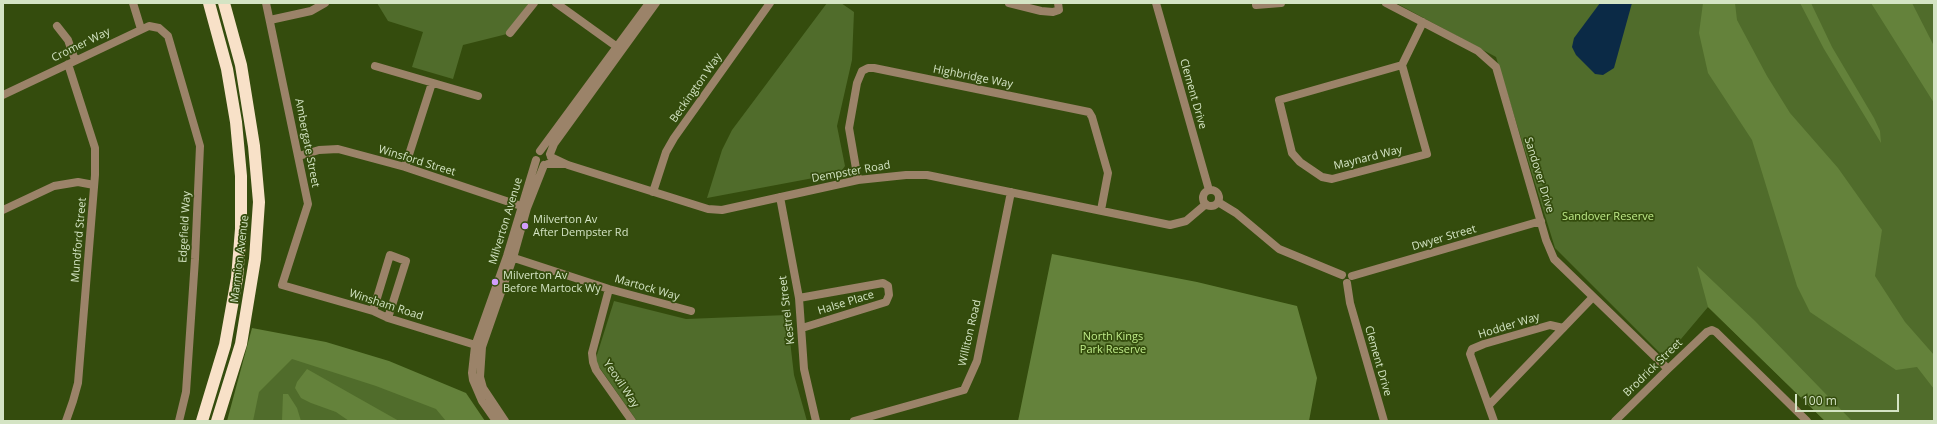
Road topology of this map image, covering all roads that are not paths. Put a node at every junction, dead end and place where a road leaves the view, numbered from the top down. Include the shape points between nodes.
1 (133, 3) edge
2 (209, 3) edge
3 (224, 3) edge
4 (266, 3) edge
5 (325, 3) edge
6 (534, 3) edge
7 (556, 3) edge
8 (648, 3) edge
9 (656, 3) edge
10 (770, 3) edge
11 (1009, 3) edge
12 (1058, 3) edge
13 (1156, 3) edge
14 (1281, 3) edge
15 (1386, 3) edge
16 (1256, 5) dead end
17 (270, 20) junction
18 (1423, 22) junction
19 (57, 26) dead end
20 (141, 29) junction
21 (510, 33) dead end
22 (168, 36) joint
23 (618, 48) junction
24 (71, 62) junction
25 (375, 66) dead end
26 (1402, 66) junction
27 (432, 82) junction
28 (3, 95) edge
29 (478, 96) dead end
30 (540, 151) junction
31 (299, 156) junction
32 (536, 160) junction
33 (548, 160) junction
34 (405, 167) junction
35 (858, 180) junction
36 (94, 185) junction
37 (1209, 190) junction
38 (653, 192) junction
39 (1011, 192) junction
40 (780, 197) junction
41 (1218, 202) junction
42 (1206, 204) junction
43 (525, 207) junction
44 (3, 210) edge
45 (1101, 210) junction
46 (1541, 221) junction
47 (510, 257) junction
48 (1342, 275) junction
49 (1352, 276) junction
50 (1347, 283) junction
51 (282, 285) joint
52 (609, 289) junction
53 (1593, 297) junction
54 (799, 298) junction
55 (373, 311) junction
56 (691, 312) dead end
57 (388, 318) junction
58 (802, 328) junction
59 (1563, 328) junction
60 (479, 347) junction
61 (1668, 369) junction
62 (1490, 404) junction
63 (66, 421) edge
64 (179, 421) edge
65 (202, 421) edge
66 (217, 421) edge
67 (496, 421) edge
68 (506, 421) edge
69 (632, 421) edge
70 (816, 421) edge
71 (854, 421) edge
72 (1384, 421) edge
73 (1494, 421) edge
74 (1615, 421) edge
75 (1807, 421) edge

1 - 20 street
2 - 65 highway, Marmion Avenue via 227,69 236,122 241,176 241,229 237,278 225,345
3 - 66 highway, Marmion Avenue via 241,65 254,146 259,202 255,259 241,344
4 - 17 street, Ambergate Street
5 - 17 street via 311,11
6 - 21 street
7 - 23 street
8 - 23 street, Milverton Avenue
9 - 23 street, Milverton Avenue
10 - 38 street, Beckington Way via 674,138 666,152
11 - 12 street via 1054,12 1060,10
13 - 37 street, Clement Drive
14 - 16 street
15 - 18 street, Sandover Drive
17 - 31 street, Ambergate Street
18 - 26 street
18 - 46 street, Sandover Drive via 1478,52 1496,67
19 - 24 street, Mundford Street via 68,40
20 - 22 street, Cromer Way via 149,26 159,28
20 - 24 street, Cromer Way
22 - 64 street, Edgefield Way via 200,146 186,392
23 - 30 street, Milverton Avenue
23 - 33 street, Milverton Avenue via 554,144
24 - 28 street, Cromer Way
24 - 36 street, Mundford Street via 95,148
25 - 27 street
26 - 26 street, Maynard Way via 1279,100 1292,153 1300,162 1322,177 1332,179 1427,154
27 - 29 street
27 - 34 street
30 - 32 street
30 - 33 street via 546,151
31 - 34 street, Winsford Street via 319,150 338,149
31 - 51 street, Ambergate Street via 308,204
32 - 33 street via 539,164
32 - 43 street, Milverton Avenue
33 - 38 street, Dempster Road
33 - 43 street, Milverton Avenue
34 - 43 street, Winsford Street
35 - 39 street, Dempster Road via 928,175
35 - 40 street, Dempster Road
35 - 45 street, Highbridge Way via 849,128 857,83 862,71 874,68 1089,112 1108,172
36 - 44 street via 78,182 54,186
36 - 63 street, Mundford Street via 78,383
37 - 41 street, Clement Drive via 1218,193
37 - 42 street, Clement Drive via 1203,198
38 - 40 street, Dempster Road via 715,210
39 - 45 street, Dempster Road
39 - 71 street, Williton Road via 978,361 964,390
40 - 54 street, Kestrel Street
41 - 42 street via 1211,206
41 - 48 street, Clement Drive via 1236,213 1279,249
42 - 45 street, Dempster Road via 1186,221 1170,225
43 - 47 street, Milverton Avenue
46 - 49 street, Dwyer Street
46 - 53 street, Sandover Drive via 1554,258
47 - 52 street, Martock Way
47 - 60 street, Milverton Avenue
48 - 49 street via 1347,272
48 - 50 street via 1342,280
49 - 50 street via 1352,280
50 - 72 street, Clement Drive via 1350,303
51 - 55 street, Winsham Road
52 - 56 street, Martock Way
52 - 69 street, Yeovil Way via 592,353 593,362
53 - 59 street
53 - 61 street, Sandover Drive
54 - 58 street, Kestrel Street
54 - 58 street, Halse Place via 883,283 888,286 889,295 886,302
55 - 57 street, Winsham Road
55 - 57 street via 390,255 406,261
57 - 60 street, Winsham Road
58 - 70 street, Kestrel Street via 804,369
59 - 62 street
59 - 62 street, Hodder Way via 1550,325 1472,349 1470,354
60 - 67 street, Milverton Avenue via 472,373 473,380 482,401
60 - 68 street, Milverton Avenue via 483,388
61 - 74 street, Brodrick Street
61 - 75 street, Brodrick Street via 1712,330
62 - 73 street, Hodder Way

